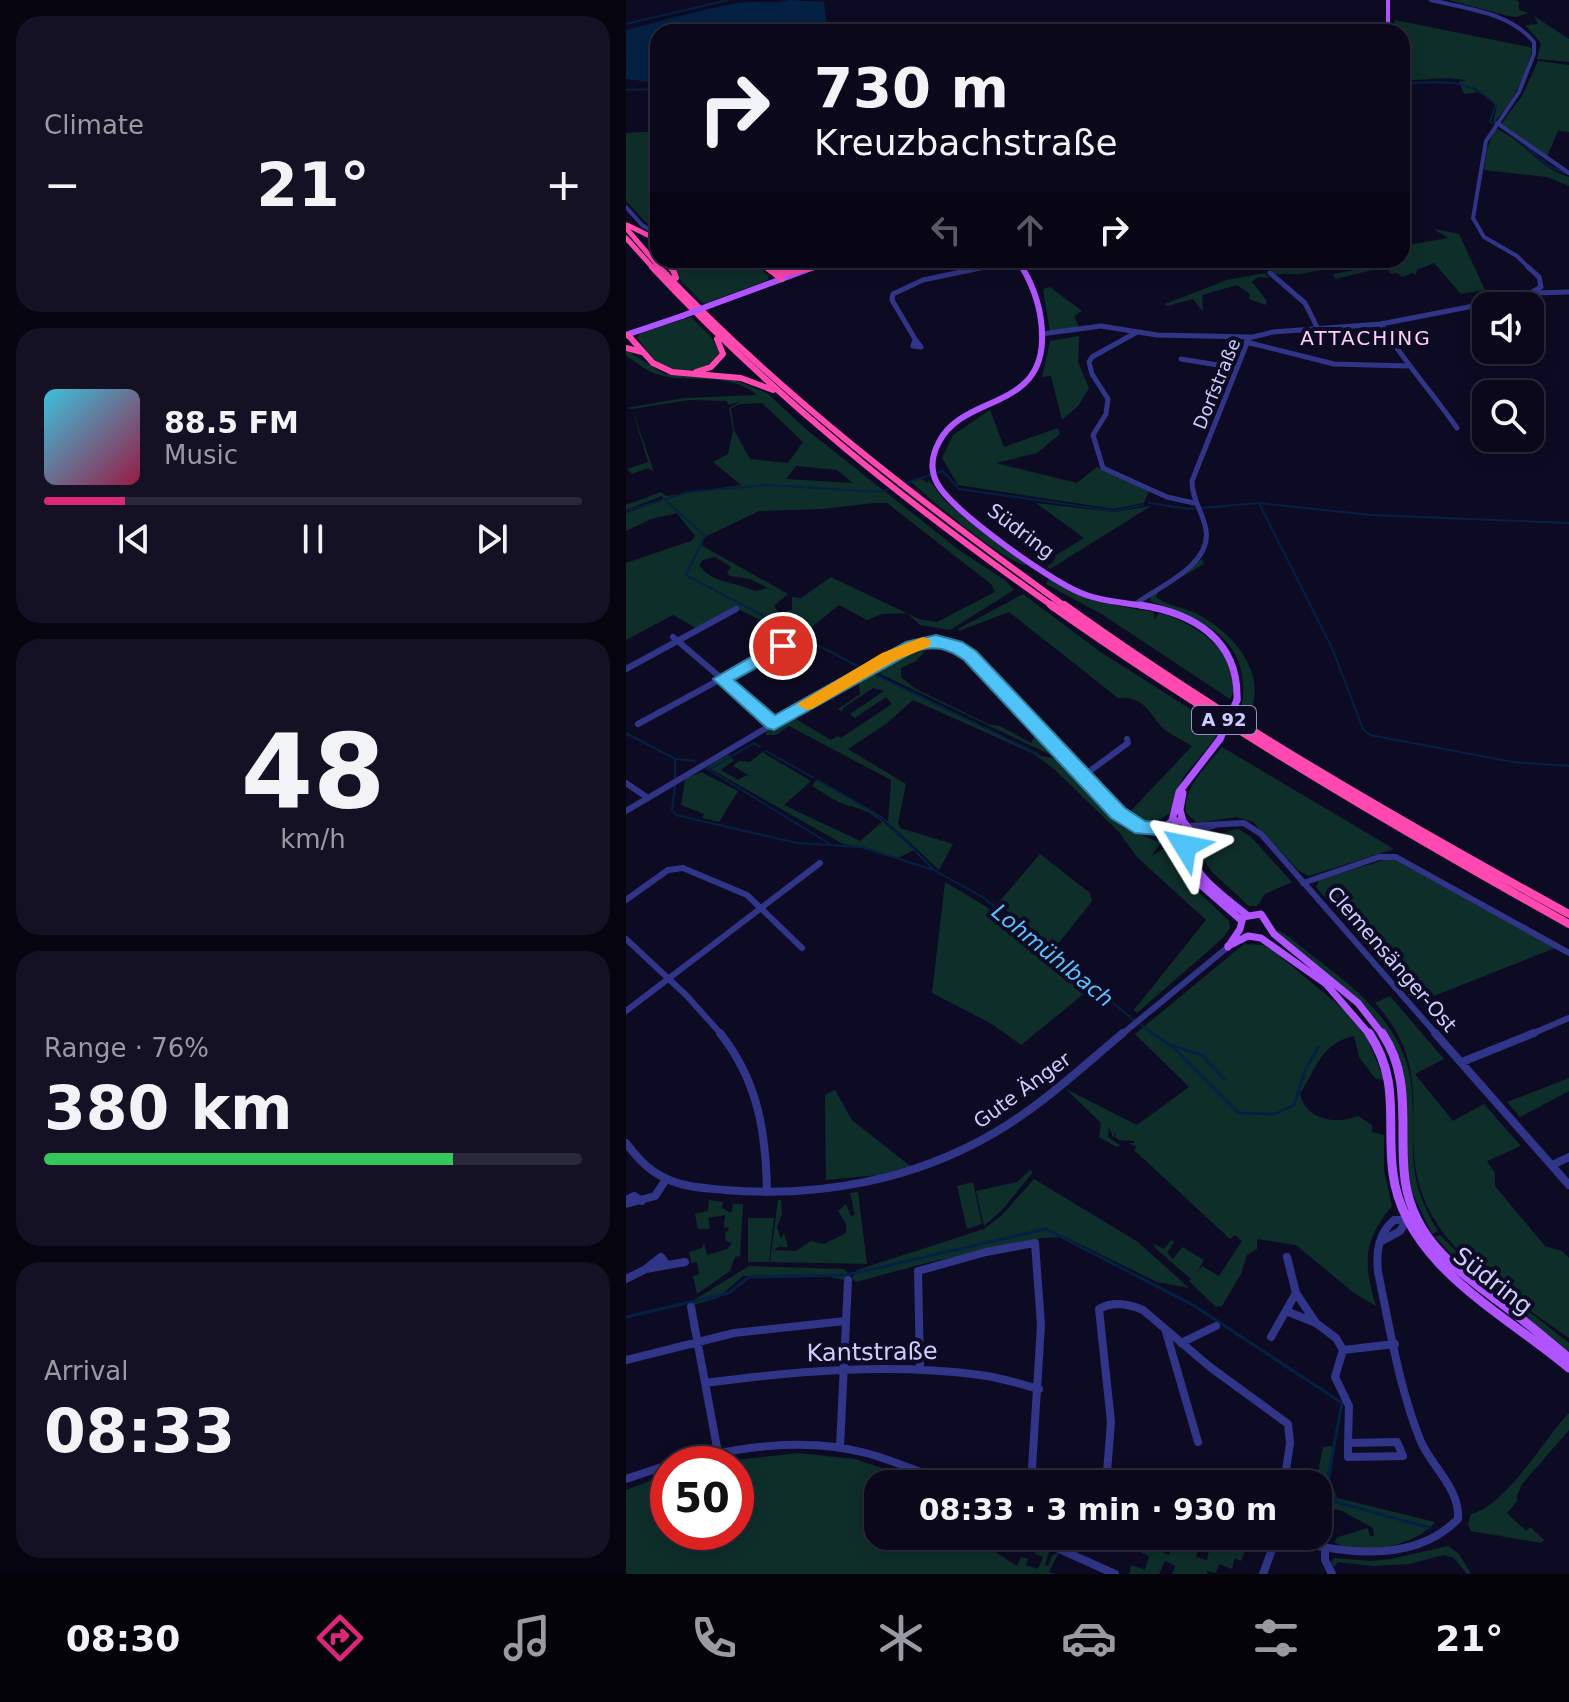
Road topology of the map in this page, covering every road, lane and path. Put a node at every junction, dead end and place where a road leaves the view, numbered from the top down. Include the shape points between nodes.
1 (1388, 0) edge
2 (1431, 0) edge
3 (1388, 24) edge
4 (1495, 125) junction
5 (1569, 173) edge
6 (626, 207) edge
7 (626, 226) edge
8 (650, 231) edge
9 (650, 234) edge
10 (626, 238) edge
11 (650, 253) edge
12 (650, 264) edge
13 (654, 268) edge
14 (663, 268) edge
15 (671, 268) edge
16 (768, 268) edge
17 (810, 268) edge
18 (811, 268) edge
19 (977, 268) edge
20 (1022, 268) edge
21 (772, 271) junction
22 (1270, 273) dead end
23 (782, 279) junction
24 (679, 286) junction
25 (1535, 292) edge
26 (1569, 292) edge
27 (1544, 293) edge
28 (1472, 306) edge
29 (1381, 324) junction
30 (1318, 329) junction
31 (713, 331) junction
32 (1137, 332) junction
33 (1041, 334) junction
34 (627, 335) edge
35 (1250, 337) junction
36 (915, 339) dead end
37 (1246, 342) junction
38 (626, 348) edge
39 (642, 353) junction
40 (1181, 359) dead end
41 (1408, 366) junction
42 (1236, 368) junction
43 (686, 373) junction
44 (781, 394) junction
45 (1457, 428) dead end
46 (897, 486) junction
47 (1196, 507) junction
48 (1147, 594) junction
49 (1134, 605) junction
50 (1151, 607) junction
51 (736, 609) dead end
52 (675, 639) junction
53 (789, 642) dead end
54 (626, 669) edge
55 (721, 679) junction
56 (774, 723) junction
57 (638, 724) dead end
58 (1127, 739) dead end
59 (1083, 776) junction
60 (626, 783) edge
61 (1184, 787) junction
62 (648, 798) junction
63 (626, 811) edge
64 (1172, 821) junction
65 (1142, 828) joint
66 (1186, 830) junction
67 (1164, 831) junction
68 (1173, 840) junction
69 (820, 863) dead end
70 (1303, 883) junction
71 (626, 900) edge
72 (761, 906) junction
73 (1569, 914) edge
74 (1243, 921) junction
75 (1569, 924) edge
76 (1270, 930) junction
77 (1248, 936) junction
78 (1261, 938) junction
79 (626, 939) edge
80 (1228, 947) junction
81 (802, 948) dead end
82 (1569, 953) edge
83 (669, 978) junction
84 (626, 1011) edge
85 (1569, 1018) edge
86 (1460, 1059) junction
87 (626, 1143) edge
88 (1569, 1157) edge
89 (1552, 1165) junction
90 (665, 1181) junction
91 (1569, 1185) edge
92 (767, 1192) junction
93 (626, 1202) edge
94 (1411, 1219) junction
95 (1287, 1257) dead end
96 (685, 1262) dead end
97 (626, 1279) edge
98 (848, 1280) dead end
99 (1296, 1293) junction
100 (691, 1307) dead end
101 (1286, 1311) junction
102 (845, 1321) junction
103 (1316, 1323) junction
104 (1216, 1326) dead end
105 (1165, 1328) junction
106 (1271, 1337) dead end
107 (698, 1338) junction
108 (1181, 1343) junction
109 (1395, 1344) junction
110 (1343, 1350) junction
111 (1569, 1358) edge
112 (626, 1360) edge
113 (1569, 1368) edge
114 (920, 1369) junction
115 (844, 1371) junction
116 (705, 1383) junction
117 (1039, 1389) junction
118 (1198, 1442) dead end
119 (1347, 1443) junction
120 (717, 1446) edge
121 (840, 1447) junction
122 (754, 1449) edge
123 (914, 1470) edge
124 (1032, 1470) edge
125 (1107, 1470) edge
126 (1286, 1470) edge
127 (650, 1471) edge
128 (626, 1479) edge
129 (1332, 1549) edge
130 (1061, 1550) edge
131 (1271, 1550) edge
132 (1325, 1550) edge
133 (1115, 1574) edge
134 (1263, 1574) edge
135 (1332, 1574) edge

1 - 3 main road
2 - 4 street via 1498,16 1533,39 1534,54 1519,92
4 - 5 street
4 - 25 street via 1483,150 1473,214 1480,233 1539,277 1541,287
6 - 8 street
7 - 9 highway
7 - 11 highway, A 92
10 - 12 highway, A 92
13 - 31 highway, A 92
14 - 24 highway, A 92
15 - 24 highway
16 - 21 highway
17 - 21 highway
18 - 23 main road
19 - 36 street via 929,278 896,292 891,298
20 - 33 main road, Südring via 1035,288
21 - 23 highway
22 - 30 street via 1305,303
23 - 34 main road, bridge
24 - 46 highway, A 92
26 - 27 street, Dorfstraße
28 - 29 street, Dorfstraße
29 - 30 street, Dorfstraße
29 - 41 street
30 - 35 street, Dorfstraße
31 - 43 highway via 723,354 719,361
31 - 44 highway, A 92
32 - 33 street via 1098,326
32 - 35 street
32 - 47 street via 1089,362 1108,399 1094,444 1103,468
33 - 49 main road, Südring via 1040,360 1030,378 949,429 936,447 933,472 951,501 1065,585 1090,597
34 - 39 highway
35 - 37 street, Dorfstraße
37 - 41 street via 1331,364
37 - 42 street, Dorfstraße
38 - 39 highway
39 - 43 highway via 661,368
40 - 42 street
41 - 45 street
42 - 47 street, Dorfstraße via 1193,474
43 - 44 highway via 741,378
44 - 46 highway, A 92
46 - 73 highway, A 92 via 1199,696
46 - 75 highway, A 92 via 1021,584 1163,682 1415,838
47 - 48 street, Dorfstraße via 1207,535 1202,554
48 - 49 street, Dorfstraße
48 - 50 street
49 - 50 main road, Südring
50 - 61 main road, Südring, bridge via 1188,619 1221,643 1237,671 1237,700 1220,739
51 - 52 street
52 - 54 street
52 - 55 street
53 - 55 street
55 - 56 street
55 - 57 street
56 - 59 street via 888,657 943,642 970,656
56 - 62 street
58 - 59 street
59 - 65 street via 1118,813
60 - 62 street
61 - 64 main road
61 - 66 main road, Südring via 1180,810
62 - 63 street
64 - 66 main road
64 - 67 main road
65 - 67 main road
66 - 68 main road
66 - 70 street, Clemensänger-Ost via 1249,824
66 - 74 main road, Südring via 1189,857
67 - 68 main road, Südring
68 - 74 main road, Südring via 1194,879
69 - 72 street
70 - 82 street, Clemensänger-Ost via 1379,857 1396,857
70 - 86 street, Clemensänger-Ost
71 - 72 street via 678,867 738,890
72 - 81 street
72 - 83 street
74 - 76 main road, Südring via 1265,917
74 - 77 main road, Südring
74 - 80 main road
76 - 78 main road
76 - 94 main road, Südring via 1356,999 1390,1044 1403,1084 1402,1164
77 - 78 main road, Südring
77 - 80 main road
78 - 94 main road, Südring via 1345,1002 1376,1041 1391,1081 1391,1175
79 - 83 street
80 - 92 street, Gute Änger via 1024,1114 955,1153 871,1180
83 - 84 street
83 - 92 street via 717,1028 753,1080 766,1126
85 - 86 street
86 - 89 street, Clemensänger-Ost
87 - 90 street via 647,1170
88 - 89 street
89 - 91 street, Clemensänger-Ost
90 - 92 street, Gute Änger
90 - 93 street via 655,1196 642,1201 635,1196
94 - 109 street via 1380,1242 1378,1272
94 - 111 main road, Südring via 1456,1270
94 - 113 main road, Südring via 1421,1243 1449,1275
95 - 99 street
96 - 97 street via 646,1269
98 - 102 street
99 - 101 street
99 - 103 street
100 - 107 street
101 - 103 street
101 - 106 street
102 - 107 street
102 - 115 street
103 - 110 street
104 - 108 street
105 - 108 street
105 - 118 street
105 - 125 street via 1135,1306 1099,1309 1111,1422
107 - 112 street
107 - 116 street
108 - 126 street via 1288,1424
109 - 110 street
109 - 129 street via 1418,1433 1459,1503 1458,1519 1444,1532 1401,1548
110 - 119 street via 1335,1377 1349,1406
114 - 115 street, Kantstraße
114 - 117 street, Kantstraße via 983,1375
114 - 117 street via 918,1271 1035,1243
115 - 116 street, Kantstraße
115 - 121 street
116 - 120 street
117 - 124 street
119 - 119 street via 1397,1442 1403,1456 1348,1457
121 - 122 street
121 - 123 street
127 - 128 street
130 - 133 street
131 - 134 street
132 - 135 street

